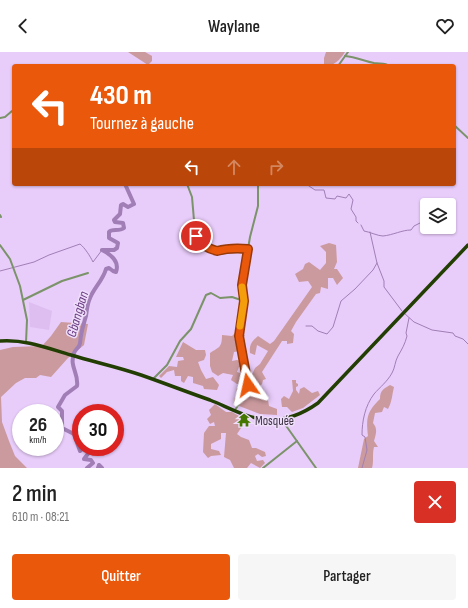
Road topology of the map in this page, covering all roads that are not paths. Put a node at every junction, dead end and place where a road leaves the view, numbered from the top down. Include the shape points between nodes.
1 (348, 52) edge
2 (345, 56) junction
3 (339, 64) edge
4 (376, 64) edge
5 (12, 111) dead end
6 (0, 118) edge
7 (456, 127) edge
8 (468, 138) edge
9 (188, 186) edge
10 (258, 186) edge
11 (0, 245) edge
12 (468, 245) edge
13 (248, 249) junction
14 (88, 273) dead end
15 (22, 300) junction
16 (244, 301) junction
17 (0, 341) edge
18 (26, 342) junction
19 (152, 380) junction
20 (234, 411) junction
21 (281, 419) junction
22 (297, 441) junction
23 (263, 468) edge
24 (316, 468) edge

1 - 2 street
2 - 3 street
2 - 4 street
5 - 6 street
7 - 8 street
9 - 13 street via 192,196 195,232 201,244 217,251 232,248
10 - 13 street via 258,206
11 - 15 street via 18,278
12 - 21 highway via 318,403 298,414
13 - 16 street via 242,285
14 - 15 street via 62,281
15 - 18 street via 27,320
16 - 19 street via 232,297 220,298 211,293 206,295 190,329 167,364
16 - 20 street via 239,336 248,385
17 - 18 highway
18 - 19 highway
19 - 20 highway
20 - 21 highway via 256,418
21 - 22 street
22 - 23 street
22 - 24 street

